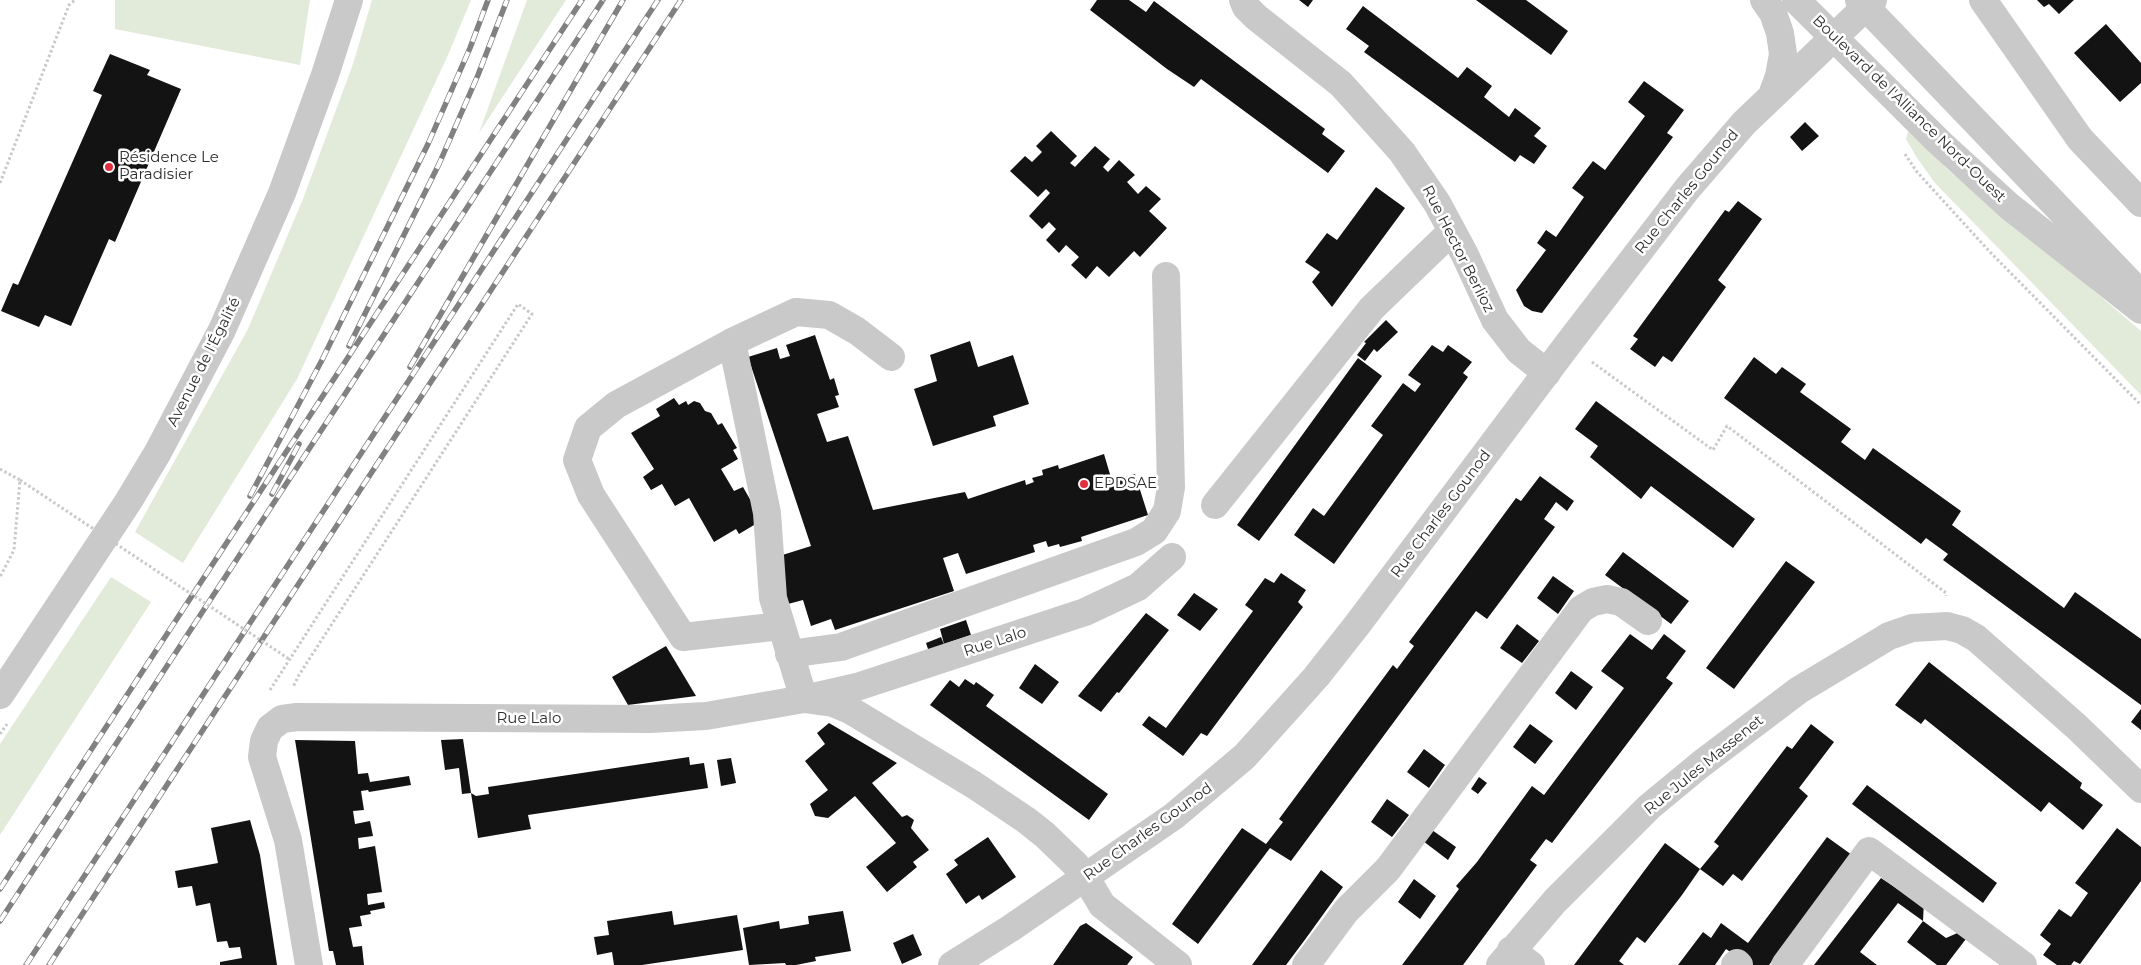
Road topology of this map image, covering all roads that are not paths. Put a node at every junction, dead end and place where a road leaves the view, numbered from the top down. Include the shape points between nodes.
1 (349, 0) edge
2 (1243, 0) edge
3 (1764, 0) edge
4 (1796, 0) edge
5 (1983, 0) edge
6 (1866, 2) edge
7 (1833, 36) junction
8 (1771, 97) junction
9 (2141, 203) edge
10 (1452, 232) junction
11 (1166, 276) dead end
12 (2141, 295) edge
13 (2141, 310) edge
14 (732, 342) junction
15 (891, 357) dead end
16 (1547, 373) junction
17 (1215, 505) dead end
18 (1172, 557) dead end
19 (1648, 622) dead end
20 (781, 626) junction
21 (789, 654) junction
22 (0, 695) edge
23 (804, 699) junction
24 (2141, 789) edge
25 (1086, 878) junction
26 (1514, 960) edge
27 (309, 965) edge
28 (952, 965) edge
29 (1178, 965) edge
30 (1306, 965) edge
31 (1785, 965) edge
32 (2023, 965) edge

1 - 22 street, Avenue de l'Égalité via 285,186 222,330 128,502
2 - 10 street, Rue Hector Berlioz via 1256,17 1359,102 1423,180
3 - 8 street via 1773,13 1783,54
4 - 7 street, Boulevard de l'Alliance Nord-Ouest
5 - 9 street via 2080,139
6 - 7 street, Rue Charles Gounod
6 - 12 street
7 - 8 street, Rue Charles Gounod
7 - 13 street, Boulevard de l'Alliance Nord-Ouest via 2008,206
8 - 16 street, Rue Charles Gounod via 1687,189
10 - 16 street, Rue Hector Berlioz via 1494,320 1519,351
10 - 17 street via 1372,308
11 - 21 street via 1171,487 1167,511 1154,530 1136,542 841,647
14 - 15 street via 796,312 829,315
14 - 20 street via 767,514 773,598
14 - 20 street via 616,405 588,428 577,460 591,495 683,637
16 - 25 street, Rue Charles Gounod via 1357,625 1278,722 1189,805
18 - 23 street, Rue Lalo via 1138,587 1085,612 857,687
19 - 30 street via 1621,602 1607,599 1582,609 1388,869 1346,911
20 - 21 street
21 - 23 street
23 - 25 street, Rue Lalo via 833,703 850,710 974,785 1045,834
23 - 27 street, Rue Lalo via 706,716 650,719 282,719 270,728 262,757 288,840
24 - 26 street, Rue Jules Massenet via 2077,727 1976,638 1947,626 1912,628 1890,636 1799,690 1742,731 1649,808 1555,901
25 - 28 street, Rue Charles Gounod
25 - 29 street, Rue Lalo via 1102,905
31 - 32 street via 1869,851

